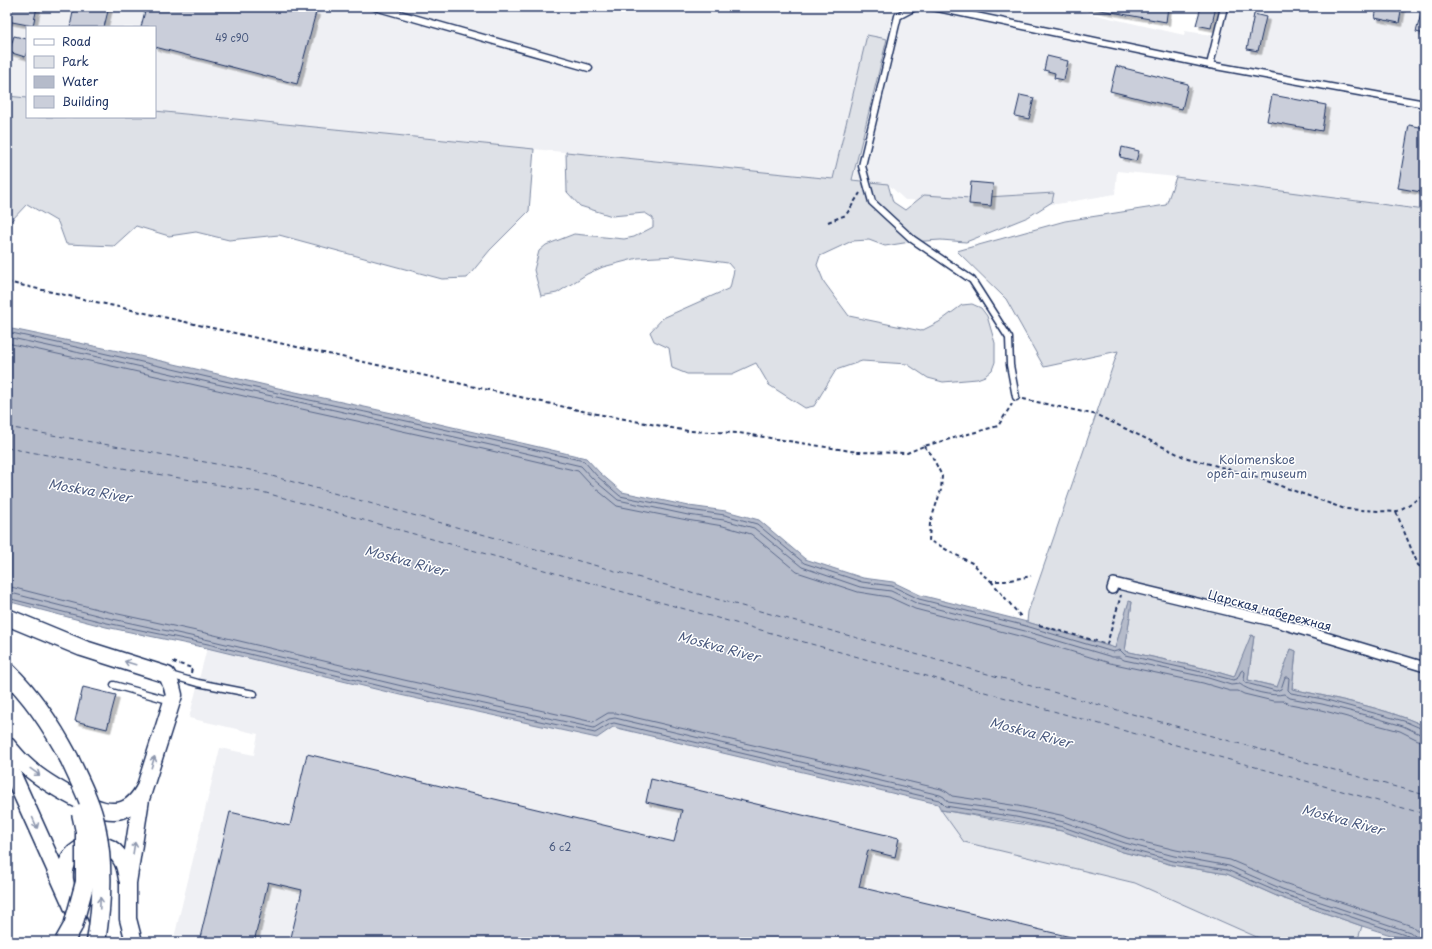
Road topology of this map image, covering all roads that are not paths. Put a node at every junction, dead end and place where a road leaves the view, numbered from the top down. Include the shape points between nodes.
1 (375, 7) edge
2 (915, 7) edge
3 (933, 7) edge
4 (1224, 7) edge
5 (1210, 65) junction
6 (589, 68) dead end
7 (1425, 104) edge
8 (1016, 397) road end
9 (1112, 590) dead end
10 (7, 617) edge
11 (1425, 667) edge
12 (7, 672) edge
13 (167, 674) junction
14 (114, 685) dead end
15 (254, 694) dead end
16 (172, 701) junction
17 (7, 745) edge
18 (69, 758) junction
19 (7, 762) edge
20 (144, 788) junction
21 (128, 883) junction
22 (70, 900) junction
23 (64, 942) edge
24 (88, 942) edge
25 (96, 942) edge
26 (134, 942) edge

1 - 6 lane
2 - 8 lane via 898,16 862,166 872,202 912,239 972,280 1009,338 1010,365
3 - 5 lane
4 - 5 lane
5 - 7 lane
9 - 11 street, Царская набережная via 1114,583 1276,622
13 -> 10 street via 82,648
12 - 18 main road via 36,704 55,731
13 - 15 lane
13 - 16 street via 174,695
14 - 16 lane
20 -> 16 street
17 -> 20 street via 24,764 89,806 115,812 133,804
18 - 23 main road, bridge via 85,831 85,882 73,926
25 -> 18 main road, bridge via 101,867 96,826 86,795
19 -> 22 street
21 -> 20 street
21 - 22 street via 122,861 112,850 98,845 83,847 71,855 64,869
21 - 26 street via 128,919
22 - 24 street

